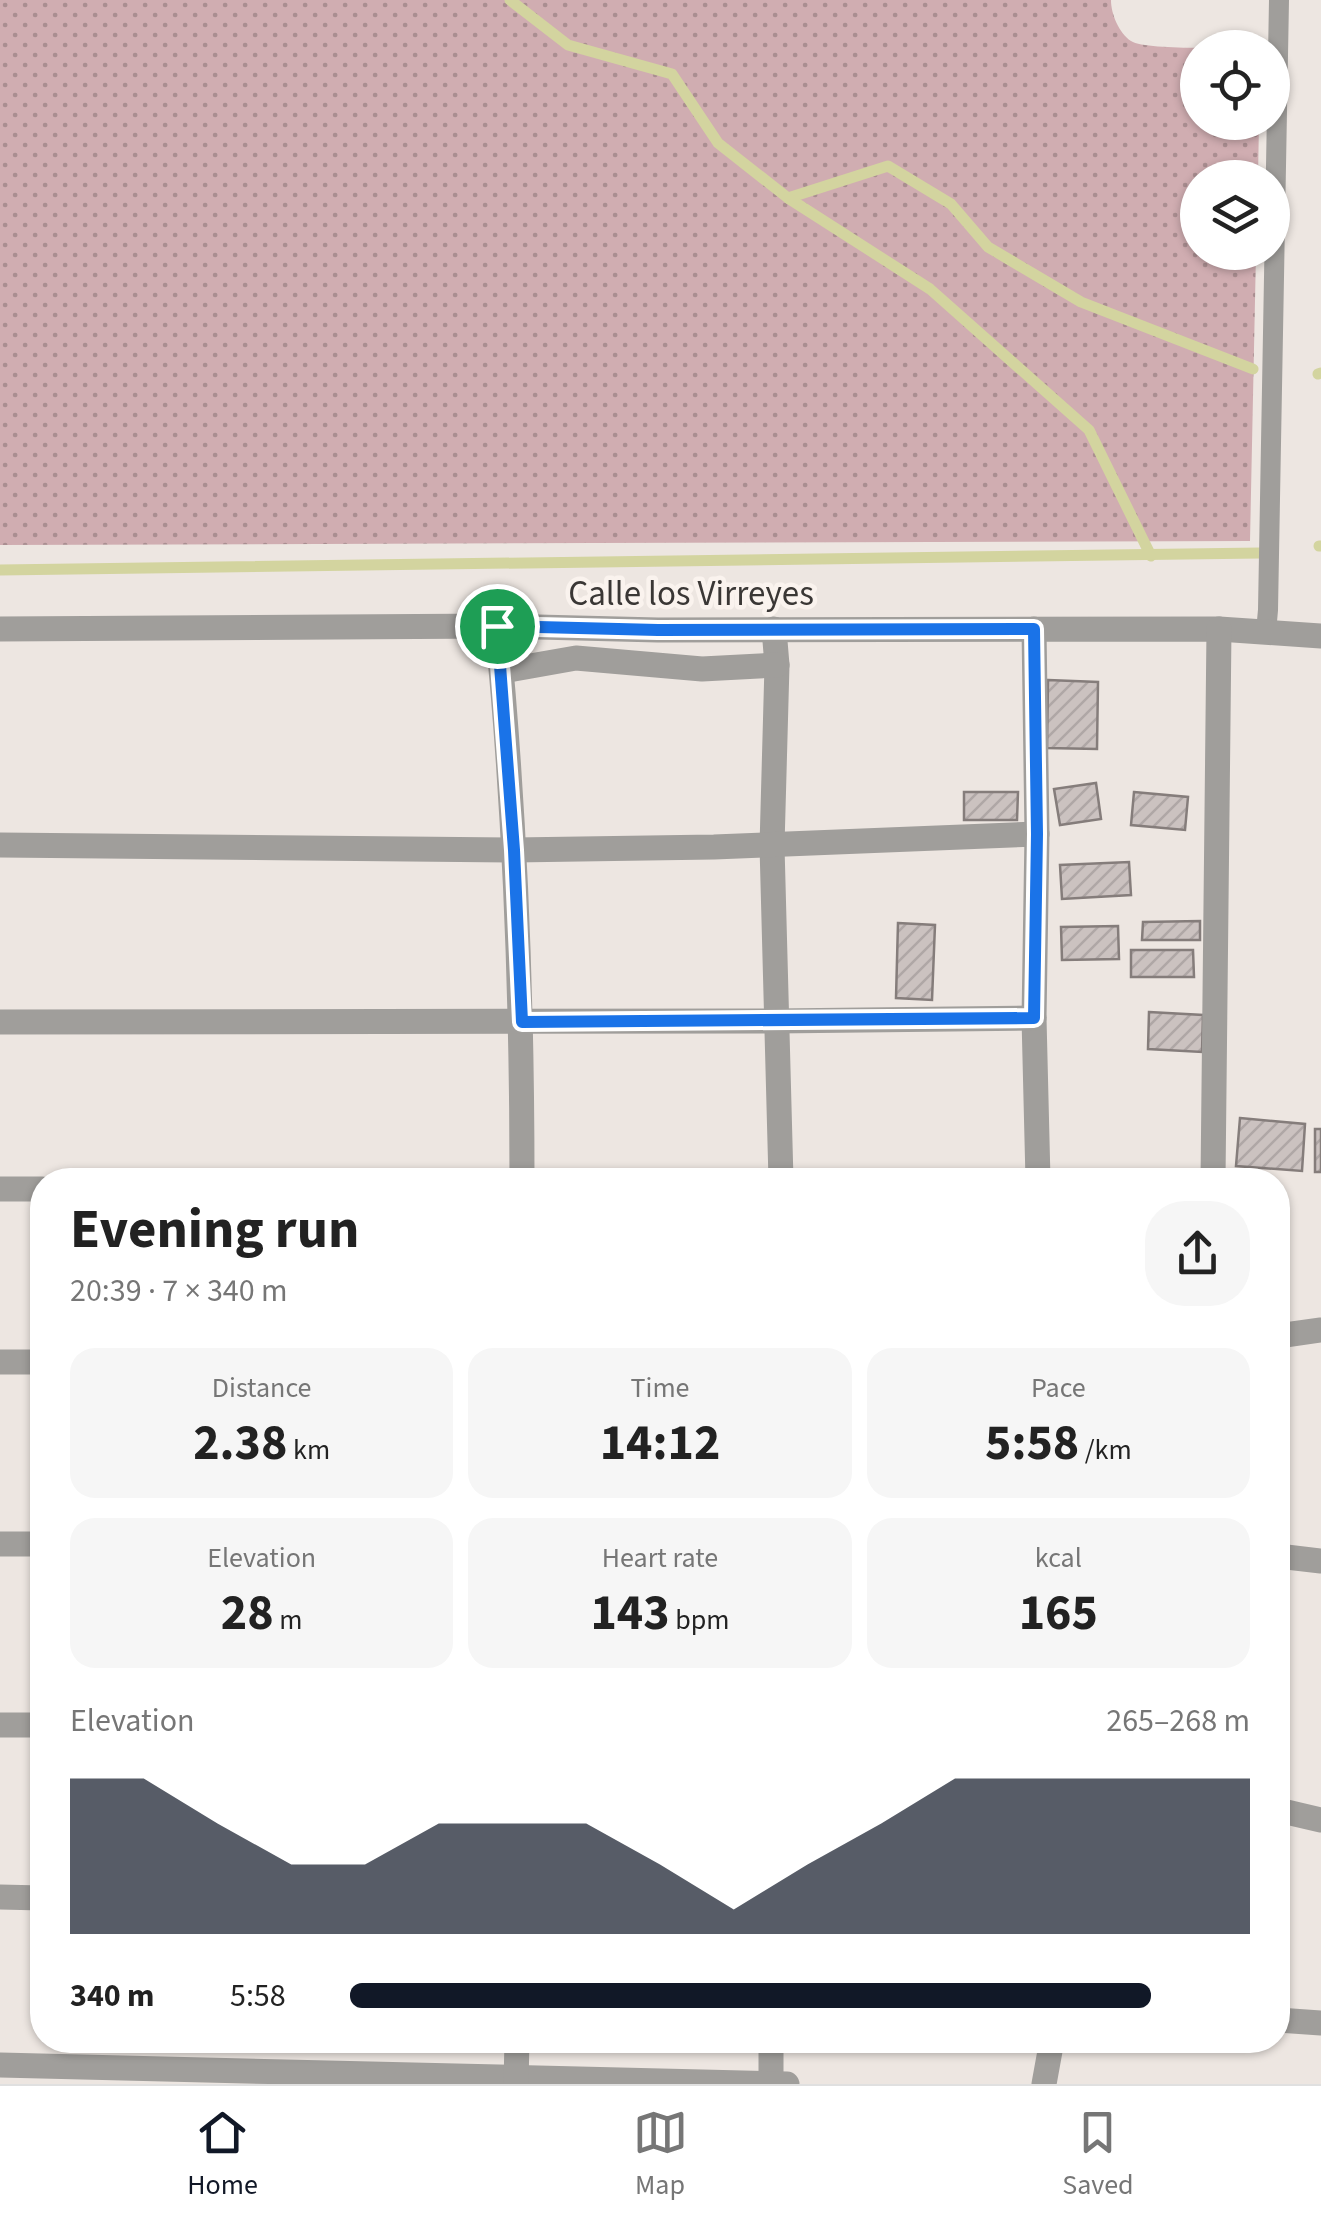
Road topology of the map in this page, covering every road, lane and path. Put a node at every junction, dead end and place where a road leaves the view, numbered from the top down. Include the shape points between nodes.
1 (1279, 0) edge
2 (497, 626) junction
3 (774, 628) junction
4 (1034, 629) junction
5 (1218, 629) junction
6 (658, 630) junction
7 (0, 631) edge
8 (1266, 632) junction
9 (1321, 636) edge
10 (652, 664) junction
11 (776, 665) junction
12 (502, 670) junction
13 (1037, 834) junction
14 (0, 845) edge
15 (772, 846) junction
16 (514, 850) junction
17 (1034, 1018) junction
18 (775, 1021) junction
19 (0, 1022) edge
20 (522, 1022) junction
21 (522, 1168) edge
22 (780, 1168) edge
23 (1038, 1168) edge
24 (1213, 1168) edge
25 (0, 1189) edge
26 (30, 1189) edge
27 (1321, 1330) edge
28 (1290, 1334) edge
29 (0, 1362) edge
30 (30, 1362) edge
31 (0, 1544) edge
32 (30, 1544) edge
33 (1290, 1557) edge
34 (1321, 1561) edge
35 (0, 1725) edge
36 (30, 1725) edge
37 (1290, 1813) edge
38 (1321, 1820) edge
39 (0, 1897) edge
40 (30, 1898) edge
41 (1290, 2021) edge
42 (1321, 2023) edge
43 (517, 2053) edge
44 (773, 2053) edge
45 (1050, 2053) edge
46 (0, 2065) edge
47 (516, 2081) edge
48 (777, 2083) edge
49 (1044, 2084) edge

1 - 8 lane
2 - 6 street, Calle los Virreyes
2 - 7 street, Calle los Virreyes
2 - 12 street
3 - 4 street, Calle los Virreyes
3 - 6 street, Calle los Virreyes
3 - 11 street
4 - 5 street, Calle los Virreyes
4 - 13 street
5 - 8 street, Calle los Virreyes
5 - 24 street
6 - 10 street
8 - 9 street, Calle los Virreyes
10 - 11 street
10 - 12 street via 576,658
11 - 15 street
12 - 16 street
13 - 15 street
13 - 17 street
14 - 16 street
15 - 16 street
15 - 18 street
16 - 20 street
17 - 18 street
17 - 23 street
18 - 20 street
18 - 22 street
19 - 20 street
20 - 21 street
25 - 26 street
27 - 28 street
29 - 30 street
31 - 32 street
33 - 34 street
35 - 36 street
37 - 38 street
39 - 40 street
41 - 42 street
43 - 47 street
44 - 48 street
45 - 49 street
46 - 47 street
47 - 48 street

